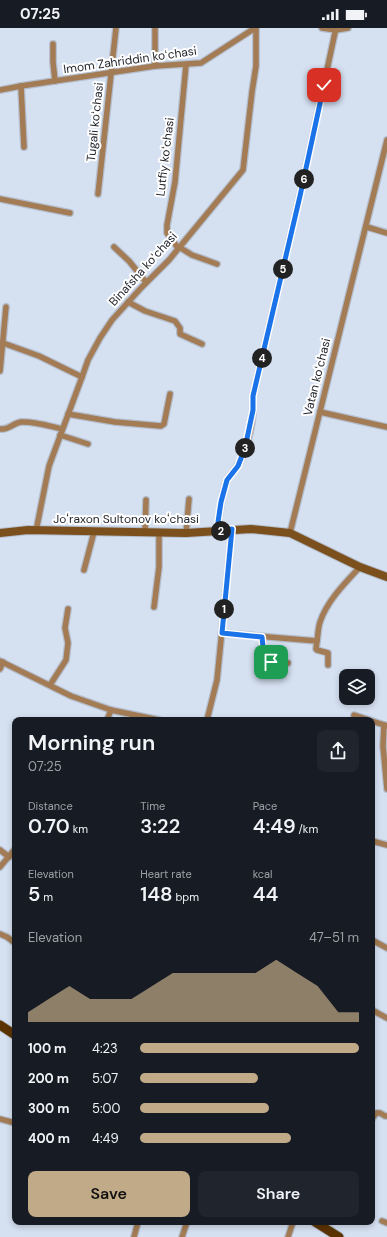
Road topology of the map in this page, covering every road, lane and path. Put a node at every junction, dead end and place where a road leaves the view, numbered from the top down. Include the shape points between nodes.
1 (116, 28) edge
2 (155, 28) edge
3 (255, 28) edge
4 (322, 28) edge
5 (348, 28) edge
6 (336, 29) edge
7 (53, 44) dead end
8 (186, 65) junction
9 (156, 66) junction
10 (111, 73) junction
11 (55, 81) junction
12 (21, 86) junction
13 (0, 90) edge
14 (387, 140) edge
15 (24, 147) dead end
16 (98, 194) dead end
17 (0, 199) edge
18 (70, 212) dead end
19 (367, 227) junction
20 (387, 233) edge
21 (114, 247) dead end
22 (178, 248) junction
23 (217, 264) dead end
24 (146, 282) junction
25 (128, 302) junction
26 (6, 307) dead end
27 (3, 343) junction
28 (202, 344) dead end
29 (0, 371) edge
30 (82, 377) junction
31 (170, 394) dead end
32 (320, 412) junction
33 (68, 414) junction
34 (387, 427) edge
35 (0, 429) edge
36 (62, 429) junction
37 (60, 435) junction
38 (88, 444) dead end
39 (189, 499) dead end
40 (146, 500) dead end
41 (232, 529) junction
42 (36, 530) junction
43 (218, 531) junction
44 (94, 532) junction
45 (0, 533) edge
46 (146, 533) junction
47 (186, 533) junction
48 (290, 533) junction
49 (159, 534) junction
50 (360, 567) junction
51 (84, 570) dead end
52 (387, 577) edge
53 (154, 607) dead end
54 (68, 609) dead end
55 (222, 633) junction
56 (262, 637) junction
57 (317, 641) junction
58 (2, 662) edge
59 (288, 663) dead end
60 (328, 665) dead end
61 (0, 668) edge
62 (50, 685) junction
63 (111, 710) junction
64 (354, 715) dead end
65 (108, 717) edge
66 (145, 717) edge
67 (208, 717) edge
68 (360, 717) edge
69 (375, 722) edge
70 (386, 726) edge
71 (387, 789) edge
72 (375, 842) edge
73 (387, 845) edge
74 (0, 850) edge
75 (12, 853) edge
76 (9, 857) junction
77 (0, 867) edge
78 (0, 934) edge
79 (12, 940) edge
80 (375, 942) edge
81 (387, 948) edge
82 (375, 1012) edge
83 (387, 1018) edge
84 (0, 1025) edge
85 (12, 1033) edge
86 (375, 1114) edge
87 (387, 1116) edge
88 (0, 1119) edge
89 (12, 1122) edge
90 (137, 1225) edge
91 (186, 1225) edge
92 (293, 1225) edge
93 (318, 1225) edge
94 (329, 1234) edge
95 (134, 1237) edge
96 (182, 1237) edge
97 (288, 1237) edge
98 (339, 1237) edge

1 - 10 street, Tugali koʻchasi
2 - 9 street
3 - 8 street, Imom Zahriddin koʻchasi via 200,63
3 - 22 street, Binafsha koʻchasi via 256,66 243,170
4 - 6 street
5 - 6 street
6 - 43 street via 253,396 247,439 242,457 227,480 221,502
7 - 11 street
8 - 9 street, Imom Zahriddin koʻchasi
8 - 22 street, Lutfiy koʻchasi via 175,182 167,225 168,233
9 - 10 street, Imom Zahriddin koʻchasi
10 - 11 street, Imom Zahriddin koʻchasi
10 - 16 street, Tugali koʻchasi
11 - 12 street, Imom Zahriddin koʻchasi
12 - 13 street, Imom Zahriddin koʻchasi
12 - 15 street
14 - 19 street, Vatan koʻchasi
17 - 18 street
19 - 20 street
19 - 32 street, Vatan koʻchasi
21 - 24 street
22 - 23 street
22 - 24 street, Binafsha koʻchasi
24 - 25 street, Binafsha koʻchasi
25 - 28 street via 175,321 180,328 180,334
25 - 30 street, Binafsha koʻchasi via 100,338
26 - 27 street
27 - 29 street
27 - 30 street via 39,356
30 - 33 street, Binafsha koʻchasi
31 - 33 street via 164,424 161,426
32 - 34 street
32 - 48 street, Vatan koʻchasi
33 - 36 street, Binafsha koʻchasi
35 - 36 street via 6,430 16,423 23,422
36 - 37 street, Binafsha koʻchasi
37 - 38 street
37 - 42 street, Binafsha koʻchasi via 49,466
39 - 47 street
40 - 46 street
41 - 43 street, Joʻraxon Sultonov koʻchasi
41 - 48 street, Joʻraxon Sultonov koʻchasi
41 - 55 street
42 - 44 street, Joʻraxon Sultonov koʻchasi
42 - 45 street, Joʻraxon Sultonov koʻchasi
43 - 47 street, Joʻraxon Sultonov koʻchasi
44 - 46 street, Joʻraxon Sultonov koʻchasi
44 - 51 street
46 - 49 street, Joʻraxon Sultonov koʻchasi
47 - 49 street, Joʻraxon Sultonov koʻchasi
48 - 50 street, Joʻraxon Sultonov koʻchasi
49 - 53 street via 159,567
50 - 52 street, Joʻraxon Sultonov koʻchasi
50 - 57 street via 329,605 320,622
54 - 62 street via 65,628 68,643 66,660
55 - 56 street
55 - 67 street via 217,680
56 - 57 street
56 - 59 street via 267,658 271,662
57 - 60 street via 316,649 328,653
58 - 61 street
58 - 62 street
62 - 63 street via 71,696
63 - 65 street
63 - 66 street
64 - 68 street
69 - 70 street
70 - 71 street via 383,746
72 - 73 street
74 - 76 street
75 - 76 street
76 - 77 street
78 - 79 street
80 - 81 street
82 - 83 street
84 - 85 main road
86 - 87 street via 380,1113
88 - 89 street
90 - 95 street
91 - 96 street
92 - 97 street
93 - 94 main road
94 - 98 main road

